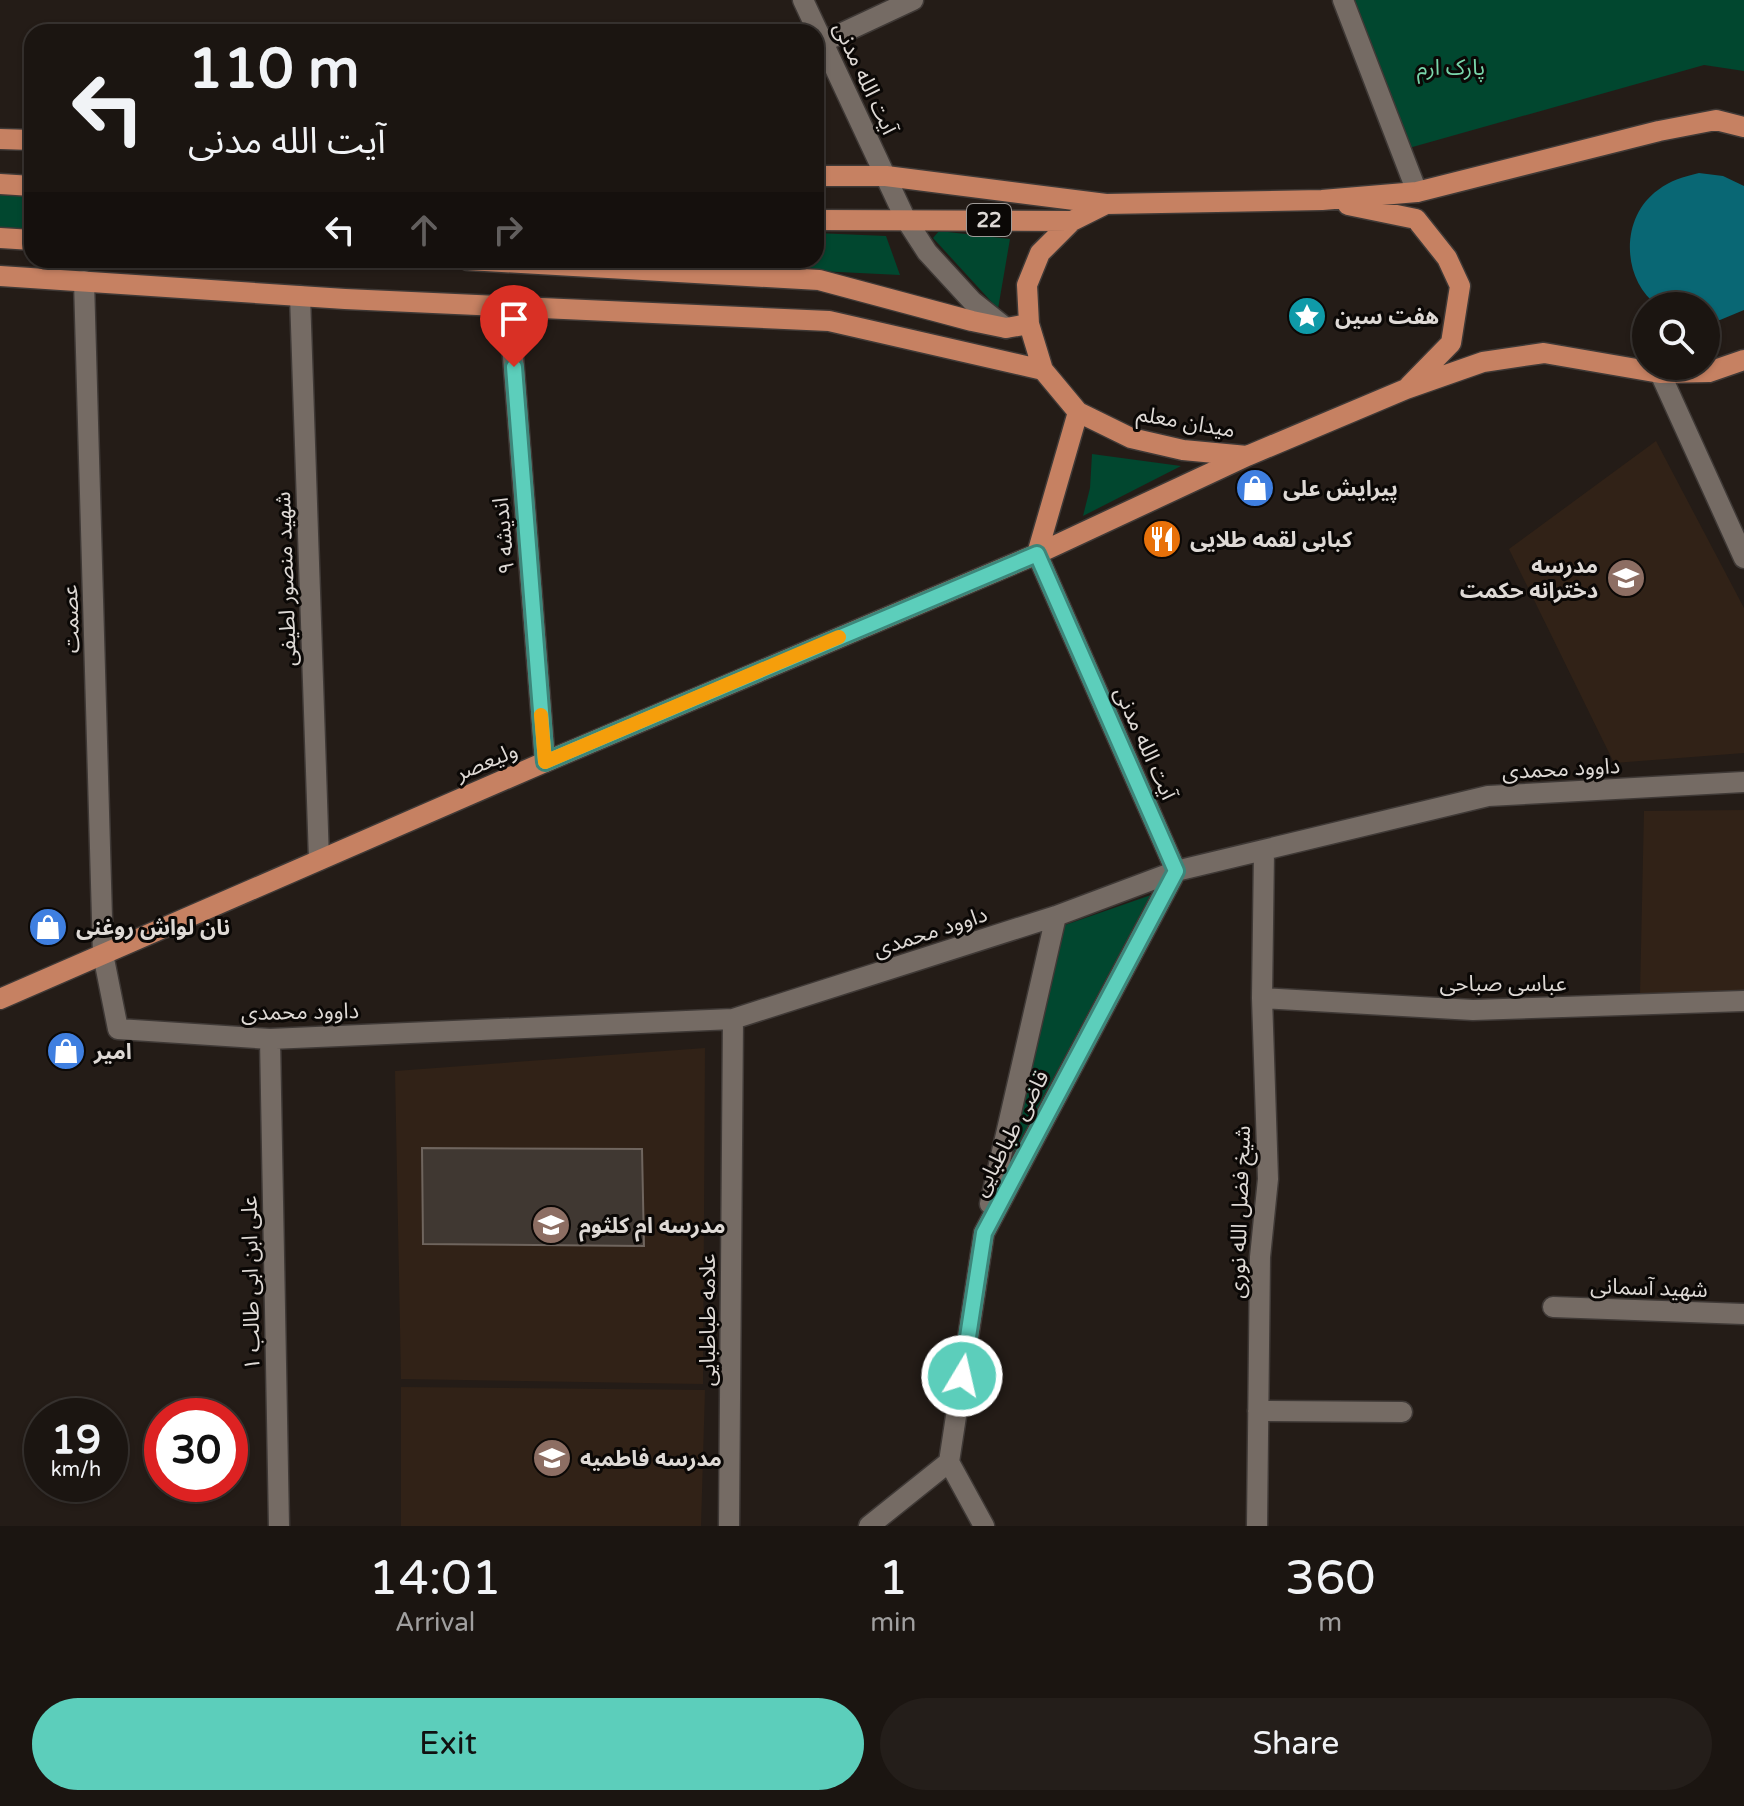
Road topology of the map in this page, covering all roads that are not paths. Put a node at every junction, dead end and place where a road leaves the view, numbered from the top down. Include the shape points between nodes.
1 (803, 0) edge
2 (913, 0) edge
3 (1343, 0) edge
4 (814, 24) edge
5 (824, 42) edge
6 (824, 44) edge
7 (1744, 127) edge
8 (0, 139) edge
9 (24, 140) edge
10 (824, 176) edge
11 (886, 176) junction
12 (0, 184) edge
13 (24, 186) edge
14 (1417, 192) junction
15 (1322, 200) junction
16 (1106, 204) junction
17 (905, 218) junction
18 (824, 220) edge
19 (1072, 221) junction
20 (0, 238) edge
21 (24, 240) edge
22 (608, 268) edge
23 (0, 276) edge
24 (84, 281) junction
25 (300, 296) junction
26 (509, 306) junction
27 (1029, 324) junction
28 (1006, 328) junction
29 (1744, 360) edge
30 (1632, 368) edge
31 (1720, 368) edge
32 (1043, 370) junction
33 (1663, 380) edge
34 (1406, 389) junction
35 (1078, 412) junction
36 (1247, 456) junction
37 (1037, 554) junction
38 (1744, 558) edge
39 (545, 762) junction
40 (1744, 782) edge
41 (1264, 855) junction
42 (319, 860) junction
43 (1176, 871) junction
44 (1056, 916) junction
45 (103, 954) junction
46 (1262, 998) junction
47 (0, 999) edge
48 (1744, 1001) edge
49 (733, 1019) junction
50 (118, 1029) joint
51 (270, 1039) junction
52 (984, 1233) junction
53 (1553, 1307) dead end
54 (1744, 1314) edge
55 (1258, 1411) junction
56 (1402, 1412) dead end
57 (949, 1462) junction
58 (279, 1526) edge
59 (729, 1526) edge
60 (869, 1526) edge
61 (984, 1526) edge
62 (1257, 1526) edge

1 - 4 street, آیت‌ الله مدنی
2 - 5 street
3 - 14 street
6 - 11 street, آیت‌ الله مدنی
7 - 14 main road, میدان معلم via 1716,120 1687,125
8 - 9 main road
10 - 11 main road
11 - 16 main road
11 - 17 street, آیت‌ الله مدنی
12 - 13 main road
14 - 15 main road, میدان معلم
15 - 16 main road, میدان معلم
15 - 34 main road via 1416,219 1447,258 1460,286 1451,343
16 - 19 main road, میدان معلم
17 - 18 main road, 22
17 - 19 main road, 22
17 - 28 street, آیت‌ الله مدنی via 927,252 972,301
19 - 27 main road, میدان معلم via 1040,253 1027,285
20 - 21 main road
22 - 28 main road via 819,280
23 - 24 main road
24 - 25 main road
24 - 45 street, عصمت
25 - 26 main road
25 - 42 street, شهید منصور لطیفی
26 - 32 main road via 829,321
26 - 39 street, اندیشه ۹
27 - 28 main road
27 - 32 main road, میدان معلم
29 - 31 main road, میدان معلم
30 - 34 main road, میدان معلم via 1544,353 1483,362
32 - 35 main road, میدان معلم
33 - 38 street
34 - 36 main road, میدان معلم
35 - 36 main road, میدان معلم via 1131,438
35 - 37 main road
36 - 37 main road, ولیعصر
37 - 39 main road, ولیعصر
37 - 43 street, آیت الله مدنی
39 - 42 main road, ولیعصر
40 - 41 street, داوود محمدی via 1488,796
41 - 43 street, داوود محمدی
41 - 46 street, شیخ فضل الله نوری
42 - 45 main road, ولیعصر
43 - 44 street, داوود محمدی
43 - 52 street, قاضی طباطبایی
44 - 49 street, داوود محمدی
44 - 52 street
45 - 47 main road, ولیعصر
45 - 50 street, عصمت
46 - 48 street, عباسی صباحی via 1473,1010
46 - 55 street, شیخ فضل الله نوری via 1268,1179 1260,1257
49 - 51 street, داوود محمدی
49 - 59 street, علامه طباطبایی
50 - 51 street, داوود محمدی
51 - 58 street, علی ابن ابی طالب ۱
52 - 57 street, قاضی طباطبایی
53 - 54 street, شهید آسمانی
55 - 56 street
55 - 62 street, شیخ فضل الله نوری
57 - 60 street
57 - 61 street

